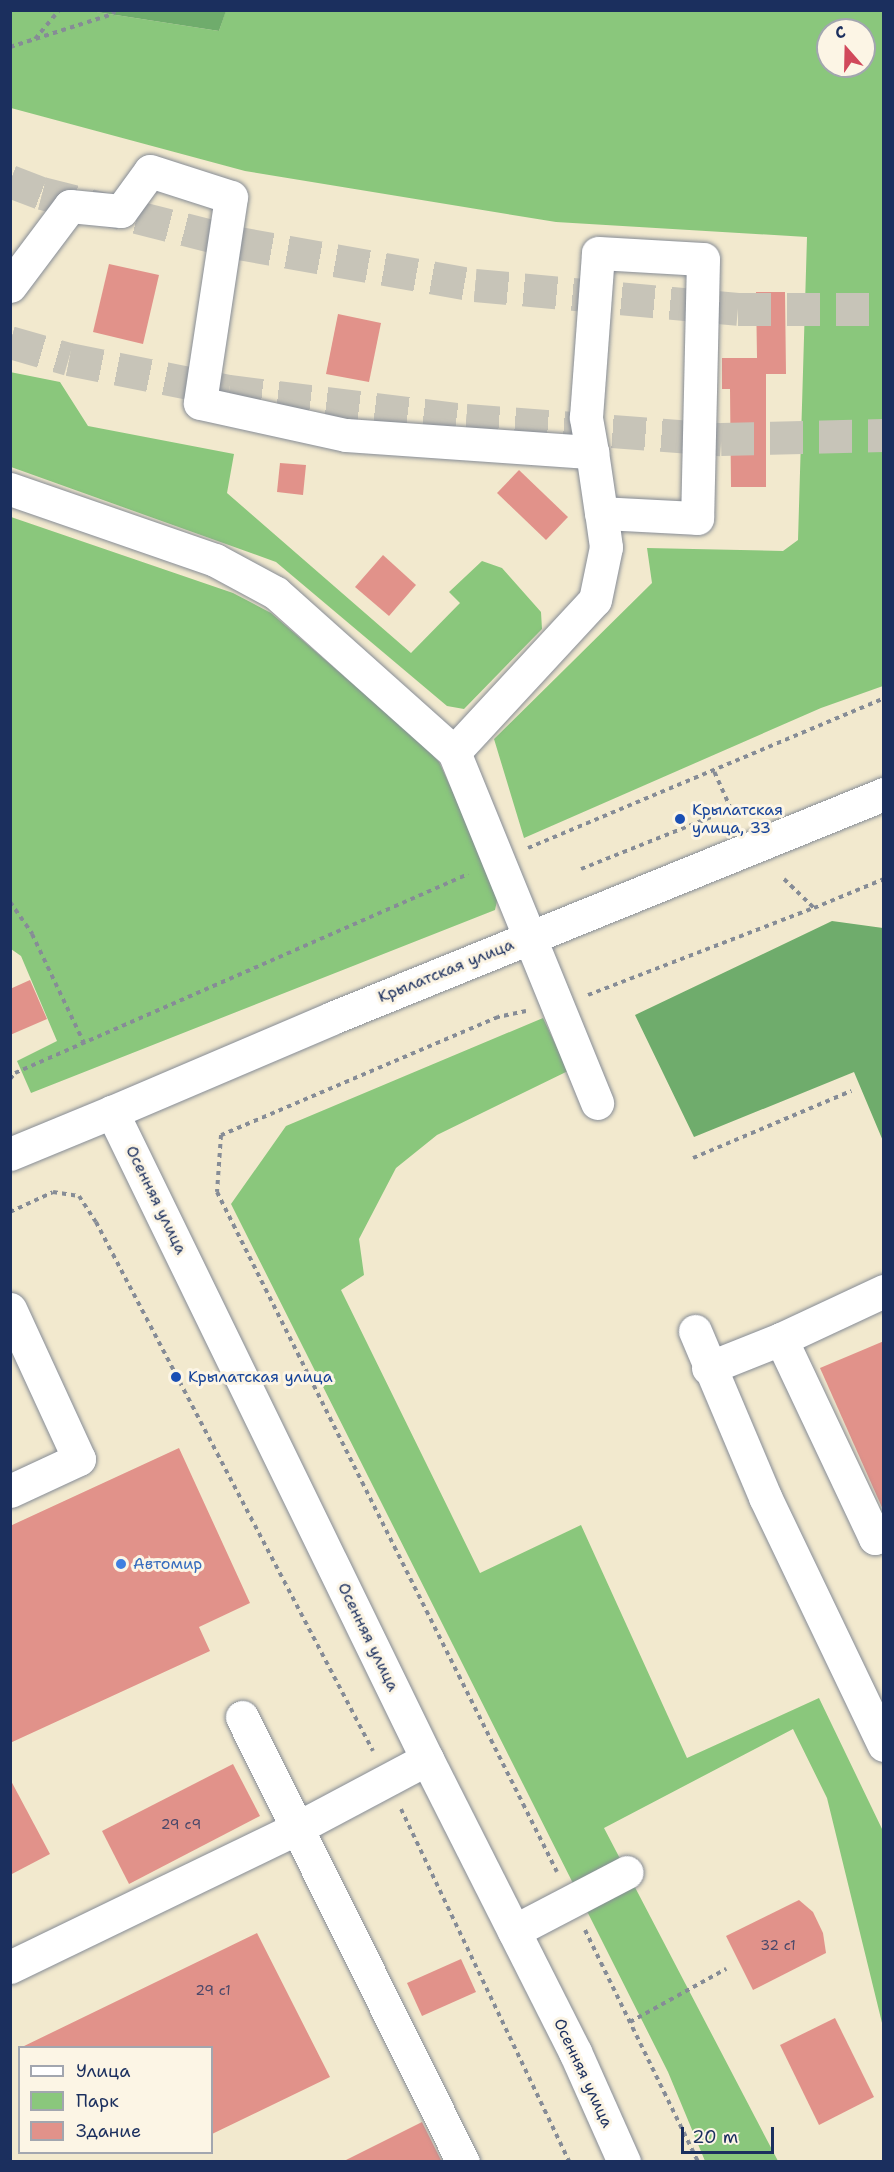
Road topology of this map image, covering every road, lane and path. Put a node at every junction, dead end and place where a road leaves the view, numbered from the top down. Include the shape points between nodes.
1 (59, 10) edge
2 (116, 10) edge
3 (35, 40) junction
4 (10, 47) edge
5 (10, 286) edge
6 (592, 452) junction
7 (10, 489) edge
8 (601, 513) junction
9 (884, 629) edge
10 (884, 652) edge
11 (454, 752) junction
12 (713, 768) dead end
13 (884, 794) edge
14 (581, 869) dead end
15 (784, 879) dead end
16 (884, 879) edge
17 (10, 902) edge
18 (814, 908) junction
19 (529, 937) junction
20 (556, 1004) junction
21 (10, 1079) edge
22 (851, 1091) dead end
23 (597, 1103) dead end
24 (112, 1112) junction
25 (10, 1154) edge
26 (693, 1158) dead end
27 (10, 1212) edge
28 (884, 1291) edge
29 (10, 1309) edge
30 (695, 1331) dead end
31 (781, 1339) junction
32 (708, 1368) junction
33 (13, 1484) edge
34 (884, 1534) edge
35 (242, 1717) dead end
36 (884, 1744) edge
37 (427, 1759) junction
38 (387, 1779) junction
39 (297, 1828) junction
40 (627, 1872) dead end
41 (572, 1902) junction
42 (514, 1931) junction
43 (10, 1967) edge
44 (726, 1970) dead end
45 (630, 2022) junction
46 (463, 2162) edge
47 (568, 2162) edge
48 (624, 2162) edge
49 (698, 2162) edge

1 - 3 path
2 - 3 path
3 - 4 path
5 - 6 main road via 70,206 121,211 150,171 231,197 200,403 346,435
6 - 8 main road
6 - 8 main road via 586,417 598,253 703,259 697,518
7 - 11 main road via 214,560 276,593
8 - 11 main road via 606,547 595,600
9 - 10 path
11 - 19 main road
12 - 14 path via 731,809
13 - 19 main road, Крылатская улица
15 - 18 path
16 - 18 path
17 - 21 path via 32,934 84,1044 15,1073
18 - 20 path via 610,989
19 - 20 main road
19 - 24 main road, Крылатская улица
20 - 23 main road
20 - 41 path via 498,1017 221,1135 216,1192
22 - 26 path
24 - 25 main road, Крылатская улица
24 - 37 main road, Осенняя улица
27 - 38 path via 53,1192 79,1196
28 - 31 main road
29 - 33 main road via 79,1459
30 - 32 main road
31 - 32 main road
31 - 34 main road via 875,1538
32 - 36 main road via 765,1497
35 - 39 main road
37 - 38 main road
37 - 42 main road, Осенняя улица
38 - 39 main road
38 - 47 path
39 - 43 main road
39 - 46 main road
40 - 41 main road
41 - 42 main road
41 - 45 path
42 - 48 main road, Осенняя улица via 575,2052
44 - 45 path
45 - 49 path

